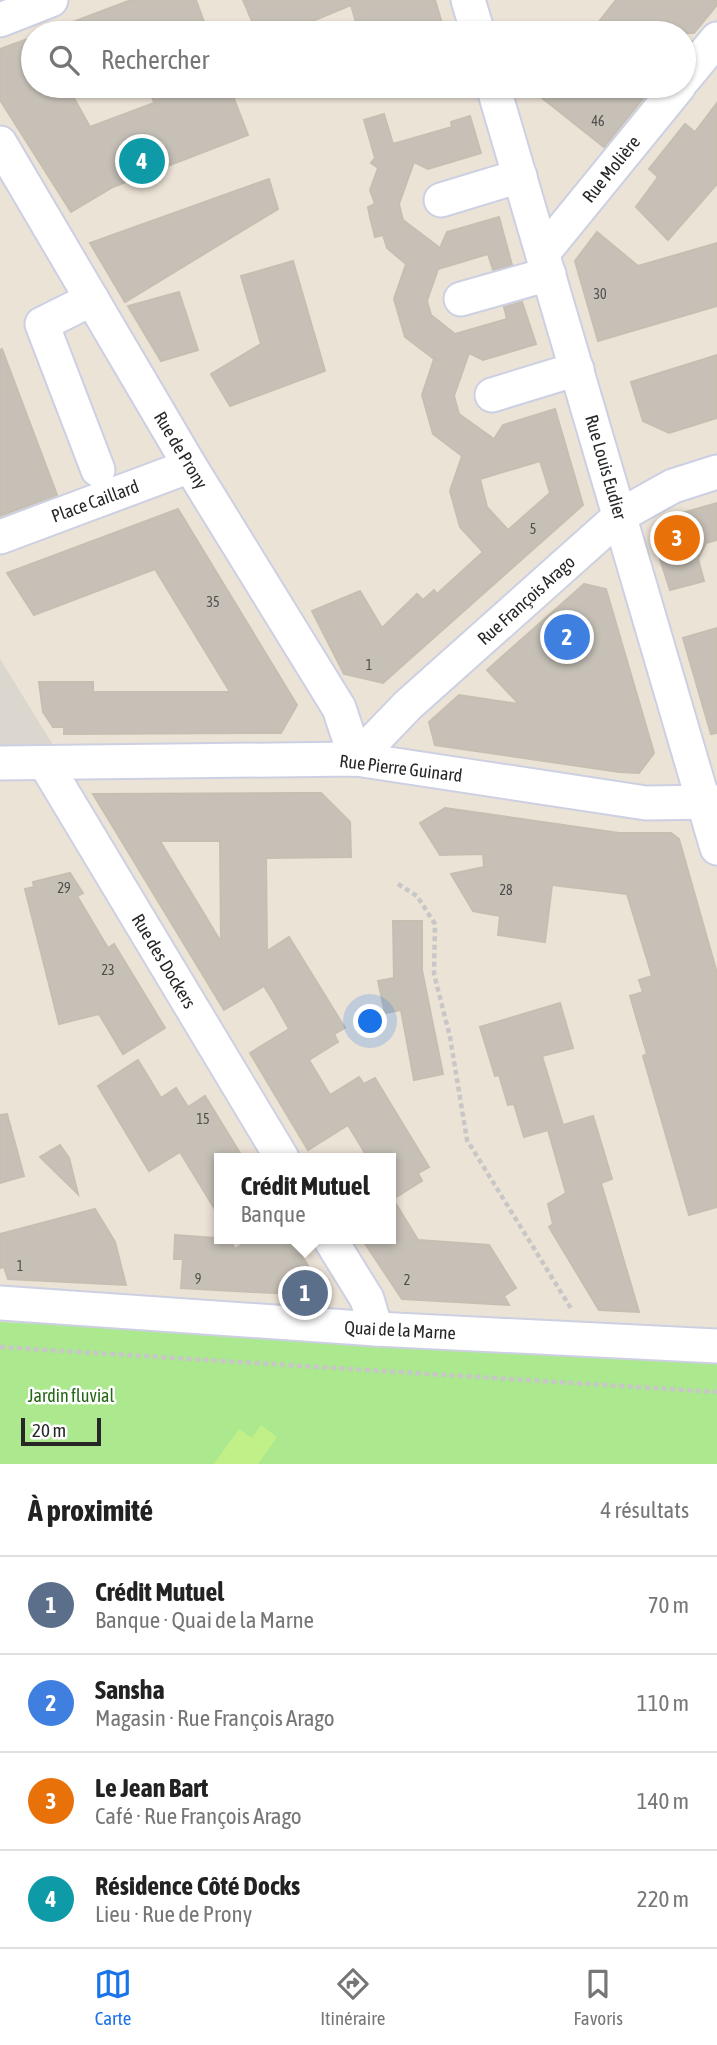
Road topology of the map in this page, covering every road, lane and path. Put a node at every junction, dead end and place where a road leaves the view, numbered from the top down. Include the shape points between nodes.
1 (51, 0) edge
2 (468, 0) edge
3 (0, 20) edge
4 (474, 21) edge
5 (717, 38) edge
6 (696, 64) edge
7 (497, 98) edge
8 (670, 98) edge
9 (0, 143) edge
10 (520, 176) junction
11 (441, 200) dead end
12 (546, 263) junction
13 (92, 299) junction
14 (461, 299) dead end
15 (577, 369) junction
16 (492, 395) dead end
17 (190, 466) junction
18 (98, 470) dead end
19 (717, 472) edge
20 (621, 515) junction
21 (0, 537) edge
22 (356, 759) junction
23 (0, 763) edge
24 (45, 763) junction
25 (711, 802) edge
26 (717, 848) edge
27 (398, 884) dead end
28 (279, 1153) edge
29 (333, 1244) edge
30 (0, 1303) edge
31 (376, 1329) junction
32 (575, 1339) junction
33 (717, 1346) edge
34 (0, 1347) edge
35 (717, 1392) edge

1 - 3 street
2 - 4 street
5 - 6 street
7 - 10 street, Rue Louis Eudier
8 - 12 street, Rue Molière
9 - 13 street, Rue de Prony
10 - 11 street
10 - 12 street, Rue Louis Eudier
12 - 14 street
12 - 15 street, Rue Louis Eudier
13 - 17 street, Rue de Prony
13 - 18 street via 41,324
15 - 16 street
15 - 20 street, Rue Louis Eudier
17 - 21 street, Place Caillard
17 - 22 street, Rue de Prony via 339,708
19 - 20 street, Rue François Arago via 673,486
20 - 22 street, Rue François Arago via 408,705
20 - 25 street, Rue Louis Eudier via 689,757
22 - 24 street, Rue Pierre Guinard
22 - 25 street, Rue Pierre Guinard via 646,803
23 - 24 street, Rue Pierre Guinard
24 - 28 street, Rue des Dockers
25 - 26 street, Rue Louis Eudier
27 - 32 path via 417,897 435,924 434,974 467,1140 571,1308
29 - 31 street via 366,1299
30 - 31 street, Quai de la Marne
31 - 32 street, Quai de la Marne
32 - 33 street, Quai de la Marne
34 - 35 path

